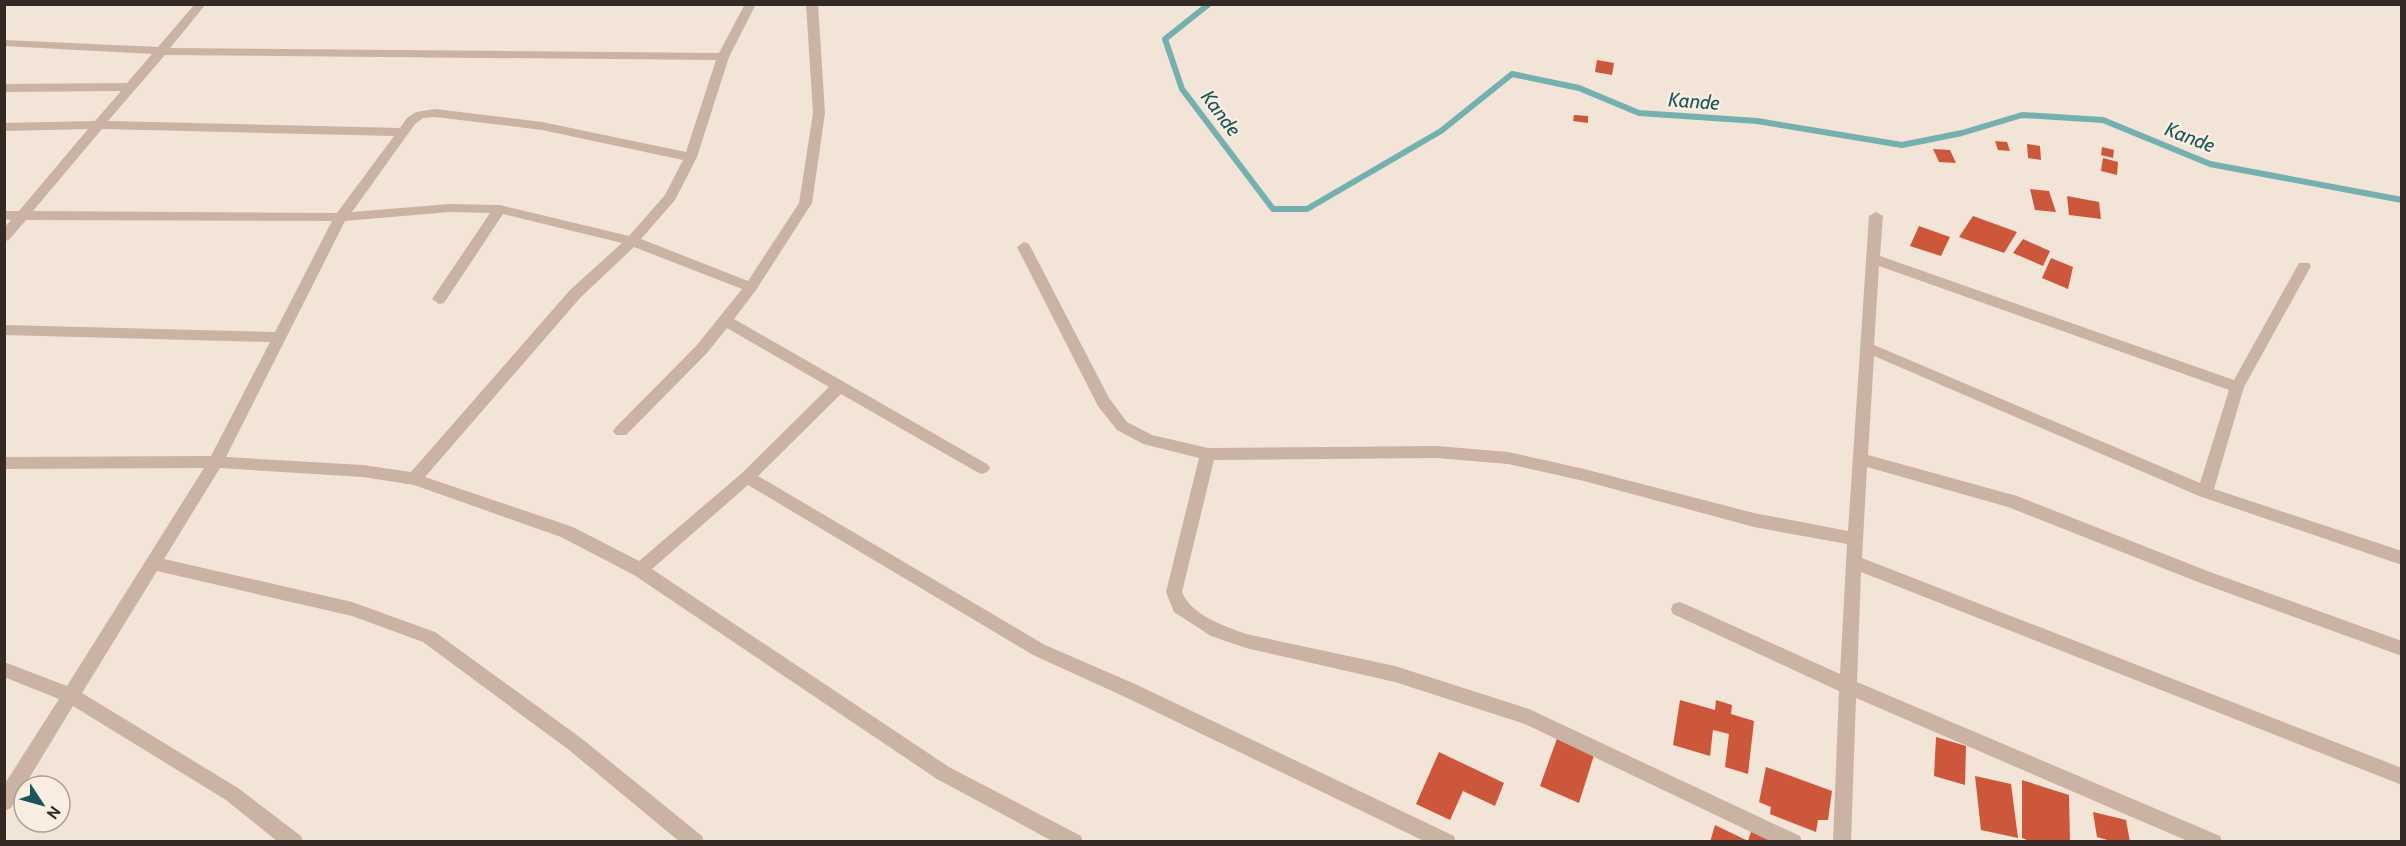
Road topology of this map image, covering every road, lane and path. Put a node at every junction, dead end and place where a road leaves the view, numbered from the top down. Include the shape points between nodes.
1 (201, 4) edge
2 (750, 4) edge
3 (812, 4) edge
4 (4, 42) edge
5 (160, 51) junction
6 (723, 57) junction
7 (130, 87) junction
8 (4, 88) edge
9 (97, 126) junction
10 (4, 127) edge
11 (404, 132) junction
12 (691, 157) junction
13 (500, 209) junction
14 (4, 215) edge
15 (22, 215) junction
16 (1876, 216) dead end
17 (341, 217) junction
18 (4, 237) edge
19 (632, 241) junction
20 (1024, 247) dead end
21 (1873, 259) junction
22 (2304, 266) dead end
23 (751, 287) junction
24 (439, 299) dead end
25 (725, 320) junction
26 (4, 330) edge
27 (278, 337) junction
28 (1866, 347) junction
29 (840, 385) junction
30 (2236, 387) junction
31 (621, 431) dead end
32 (1208, 454) junction
33 (1859, 459) junction
34 (216, 462) junction
35 (4, 463) edge
36 (982, 468) dead end
37 (747, 477) junction
38 (414, 479) junction
39 (2205, 492) junction
40 (1854, 539) junction
41 (2402, 558) edge
42 (1853, 562) junction
43 (153, 563) junction
44 (640, 570) junction
45 (1679, 609) dead end
46 (2402, 649) edge
47 (4, 669) edge
48 (1846, 686) junction
49 (70, 695) junction
50 (2402, 777) edge
51 (4, 802) edge
52 (294, 842) edge
53 (695, 842) edge
54 (1074, 842) edge
55 (1447, 842) edge
56 (1793, 842) edge
57 (1842, 842) edge
58 (2212, 842) edge

1 - 5 street
2 - 6 street
3 - 23 street via 819,112 806,203
4 - 5 street
5 - 6 street
5 - 7 street
6 - 12 street
7 - 8 street
7 - 9 street
9 - 10 street
9 - 11 street
9 - 15 street
11 - 12 street via 420,115 435,113 543,126
11 - 17 street
12 - 19 street via 670,197
13 - 17 street via 449,208
13 - 19 street
13 - 24 street
14 - 15 street
15 - 17 street
15 - 18 street
16 - 21 street
17 - 27 street
19 - 23 street
19 - 38 street via 575,294
20 - 32 street via 1103,402 1122,426 1148,440
21 - 28 street
21 - 30 street
22 - 30 street
23 - 25 street
25 - 29 street
25 - 31 street via 702,349
26 - 27 street
27 - 34 street
28 - 33 street
28 - 39 street
29 - 36 street
29 - 37 street
30 - 39 street
32 - 40 street via 1437,452 1508,458 1754,520
32 - 56 street via 1174,592 1180,607 1191,616 1246,641 1395,674 1529,717
33 - 40 street
33 - 46 street via 2011,501
34 - 35 street
34 - 38 street via 363,471
34 - 43 street
37 - 44 street
37 - 55 street via 1039,650
38 - 44 street via 567,532
39 - 41 street
40 - 42 street
42 - 48 street
42 - 50 street
43 - 49 street
43 - 53 street via 352,609 429,638 575,744
44 - 54 street via 943,773
45 - 48 street
47 - 49 street
48 - 57 street
48 - 58 street
49 - 51 street
49 - 52 street via 232,794

